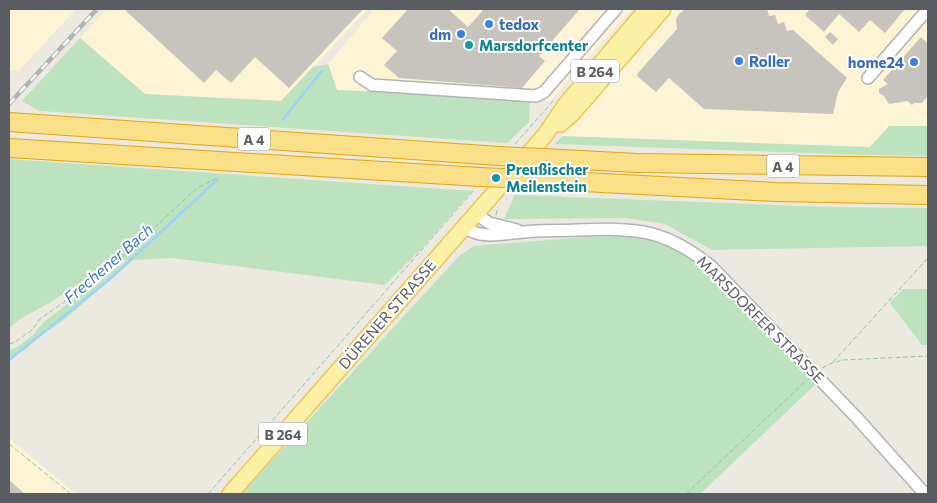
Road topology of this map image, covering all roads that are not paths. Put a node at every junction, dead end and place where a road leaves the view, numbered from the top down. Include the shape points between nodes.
1 (616, 9) edge
2 (647, 9) edge
3 (663, 9) edge
4 (928, 10) edge
5 (360, 76) dead end
6 (868, 78) dead end
7 (9, 122) edge
8 (545, 135) junction
9 (9, 148) edge
10 (928, 168) edge
11 (928, 195) edge
12 (475, 213) junction
13 (464, 225) junction
14 (523, 232) junction
15 (230, 494) edge
16 (925, 494) edge

1 - 5 street via 544,92 536,96 372,85
2 - 8 main road, DÜRENER STRASSE / B 264 via 566,104
3 - 8 main road, DÜRENER STRASSE / B 264 via 571,115
4 - 6 street
7 - 10 highway, A 4, bridge via 506,151 544,158 637,163
8 - 12 main road, DÜRENER STRASSE / B 264
9 - 11 highway, A 4, bridge via 477,184 526,179 776,192
12 - 13 main road, DÜRENER STRASSE / B 264
12 - 14 street, MARSDORFER STRASSE via 489,223
13 - 14 street, MARSDORFER STRASSE via 479,234
13 - 15 main road, DÜRENER STRASSE / B 264
14 - 16 street, MARSDORFER STRASSE via 622,228 668,238 693,252 818,371

